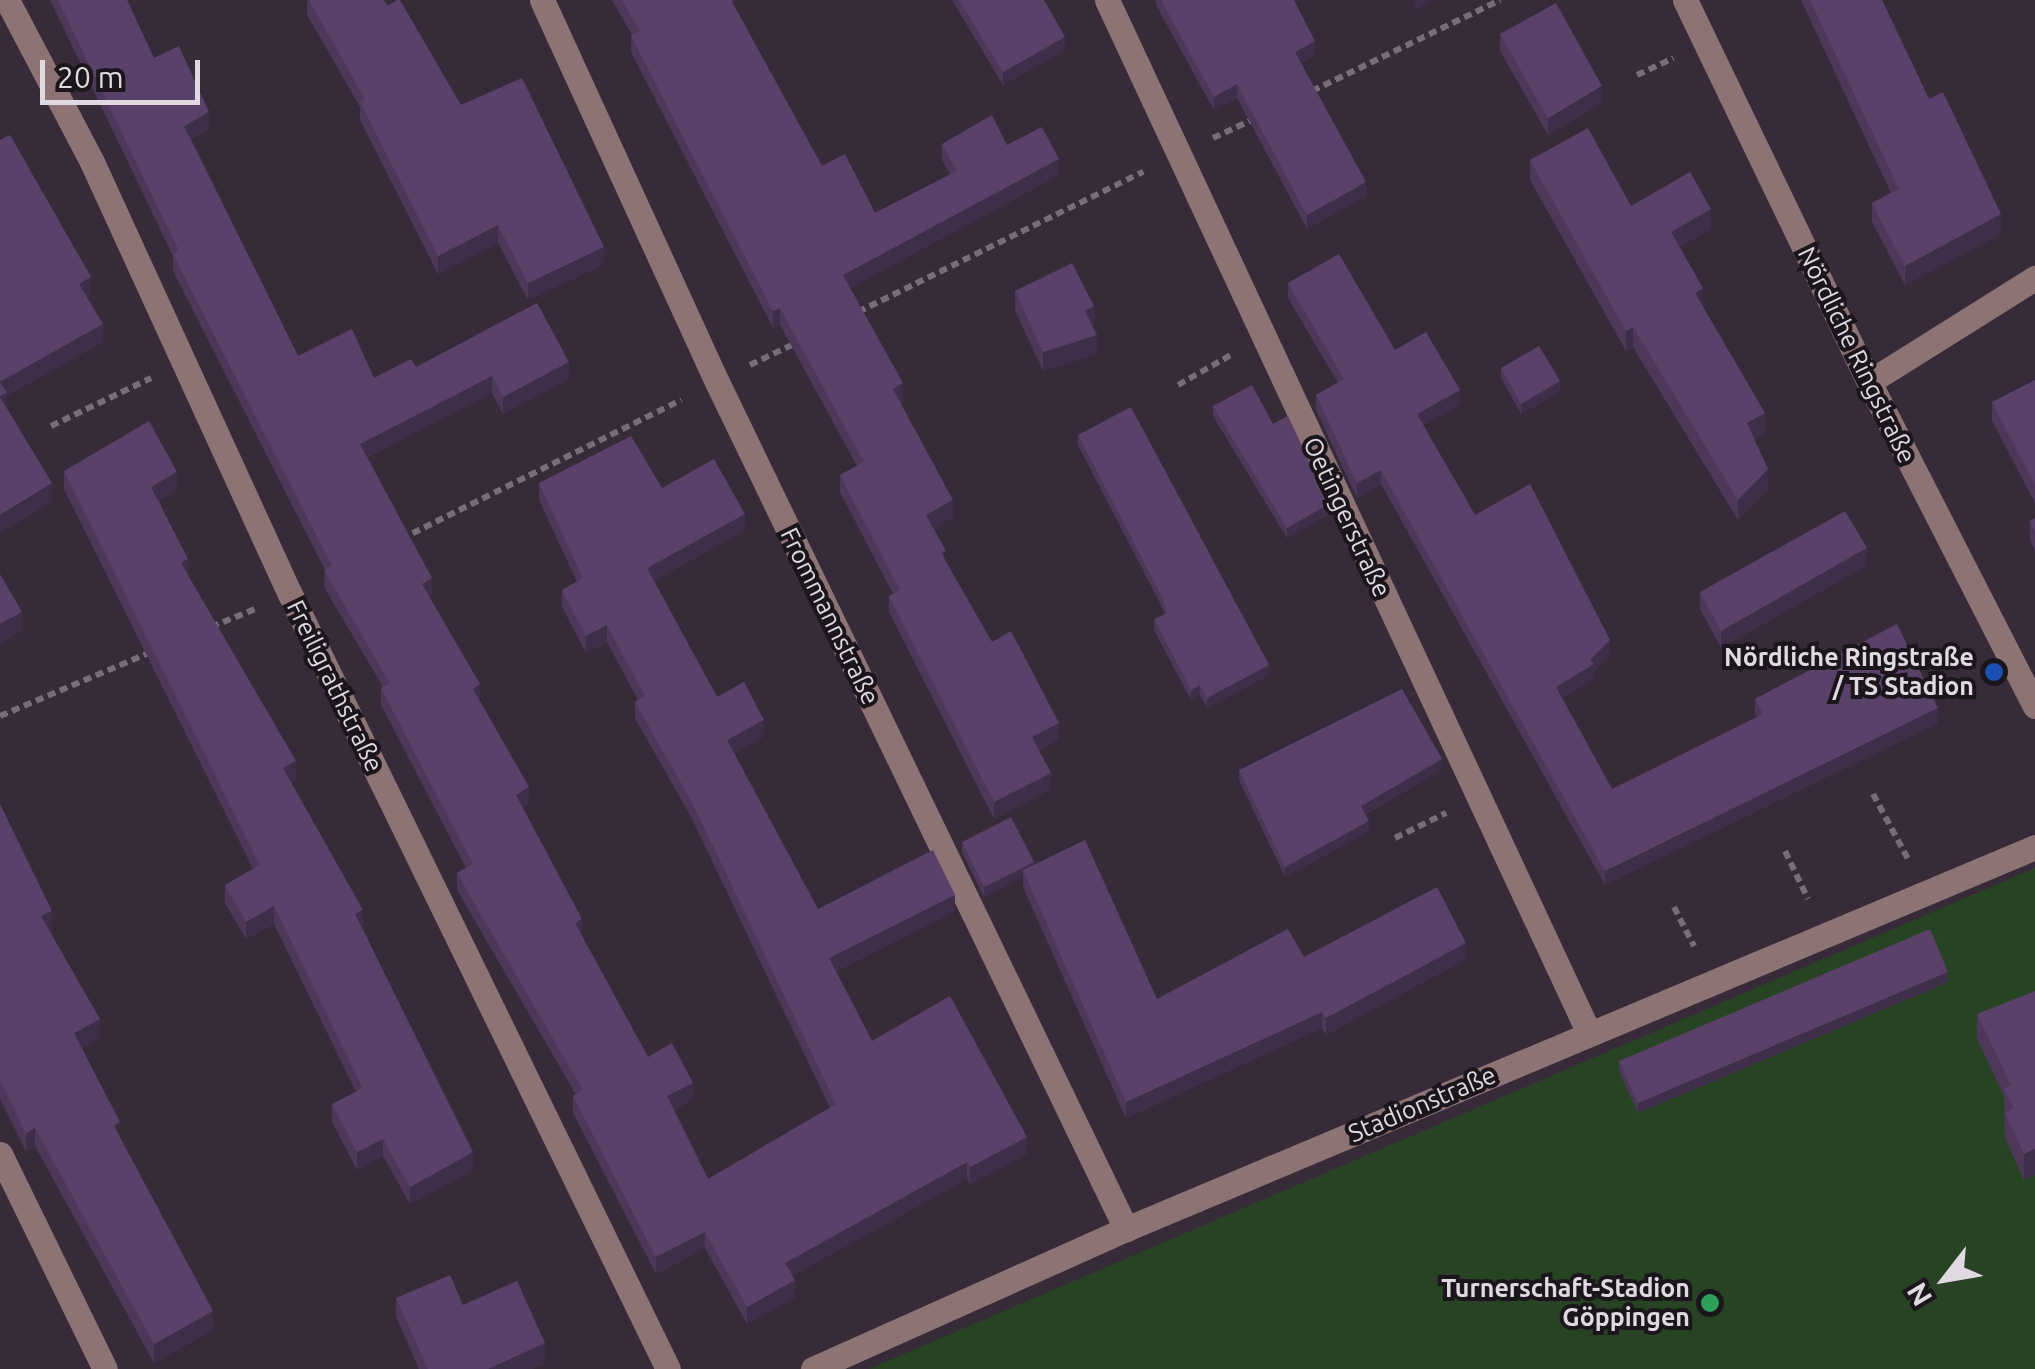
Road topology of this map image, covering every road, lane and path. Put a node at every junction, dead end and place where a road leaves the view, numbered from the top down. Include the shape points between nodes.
1 (7, 0) edge
2 (542, 0) edge
3 (1107, 0) edge
4 (1685, 0) edge
5 (2035, 278) edge
6 (1263, 338) junction
7 (184, 362) junction
8 (1868, 382) junction
9 (1178, 385) dead end
10 (51, 426) dead end
11 (2035, 706) edge
12 (1873, 794) dead end
13 (1478, 796) junction
14 (1395, 838) dead end
15 (2035, 847) edge
16 (1785, 851) dead end
17 (1928, 896) junction
18 (1825, 937) junction
19 (1590, 1033) junction
20 (0, 1154) edge
21 (1126, 1229) junction
22 (105, 1369) edge
23 (668, 1369) edge
24 (813, 1369) edge

1 - 7 street, Freiligrathstraße via 92,162
2 - 21 street, Frommannstraße via 717,382
3 - 6 street, Oetingerstraße
4 - 8 street, Nördliche Ringstraße
5 - 8 street
6 - 9 path
6 - 13 street, Oetingerstraße
7 - 10 path
7 - 23 street, Freiligrathstraße
8 - 11 street, Nördliche Ringstraße
12 - 17 path
13 - 14 path
13 - 19 street, Oetingerstraße
15 - 17 street, Stadionstraße
16 - 18 path
17 - 18 street, Stadionstraße
18 - 19 street, Stadionstraße
19 - 21 street, Stadionstraße
20 - 22 street
21 - 24 street, Stadionstraße

